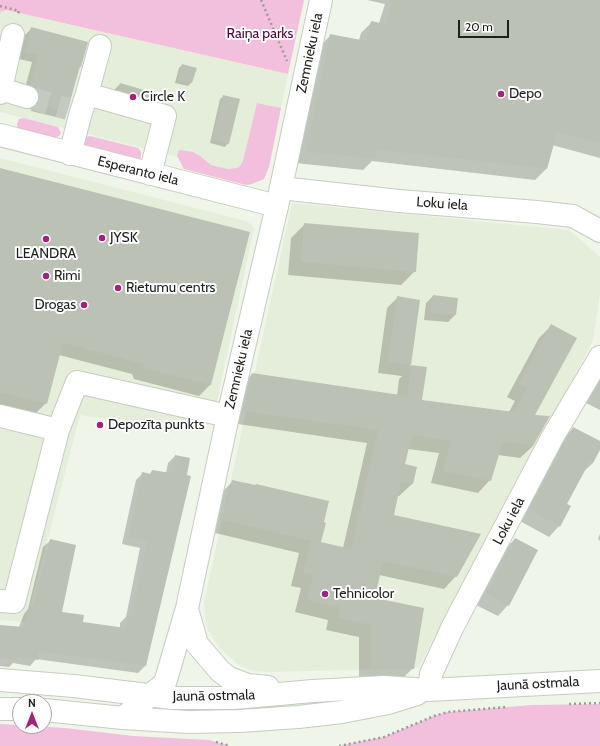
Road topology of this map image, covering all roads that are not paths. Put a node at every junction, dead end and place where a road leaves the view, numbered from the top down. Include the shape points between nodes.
1 (320, 0) edge
2 (13, 35) dead end
3 (100, 46) dead end
4 (0, 91) edge
5 (27, 97) tunnel mouth
6 (79, 105) junction
7 (0, 135) edge
8 (70, 154) junction
9 (150, 174) junction
10 (279, 197) junction
11 (600, 231) edge
12 (600, 357) edge
13 (0, 416) edge
14 (228, 416) junction
15 (58, 430) junction
16 (0, 601) edge
17 (187, 608) junction
18 (0, 680) edge
19 (600, 681) edge
20 (429, 690) junction
21 (313, 691) junction
22 (149, 696) junction
23 (0, 709) edge
24 (12, 709) edge
25 (52, 711) edge
26 (122, 718) junction

1 - 10 main road, Zemnieku iela
2 - 4 main road
3 - 6 main road
4 - 5 main road
6 - 8 main road
6 - 9 main road via 165,116
7 - 8 main road, Esperanto iela
8 - 9 main road, Esperanto iela
9 - 10 main road, Esperanto iela
10 - 11 main road, Loku iela via 399,201 566,215 573,216
10 - 14 main road, Zemnieku iela
12 - 20 main road, Loku iela via 552,438 453,626 431,674
13 - 15 main road
14 - 15 main road via 77,382
14 - 17 main road, Zemnieku iela
15 - 16 main road via 14,602
17 - 21 main road via 196,644 229,678 248,685
17 - 22 main road, Zemnieku iela via 165,683
18 - 22 main road, Jaunā ostmala
19 - 20 main road, Jaunā ostmala
20 - 21 main road, Jaunā ostmala via 384,687
20 - 26 main road, Jaunā ostmala via 388,703 298,717 188,722
21 - 22 main road, Jaunā ostmala via 234,698
22 - 26 main road, Zemnieku iela
23 - 24 main road
25 - 26 main road, Jaunā ostmala

